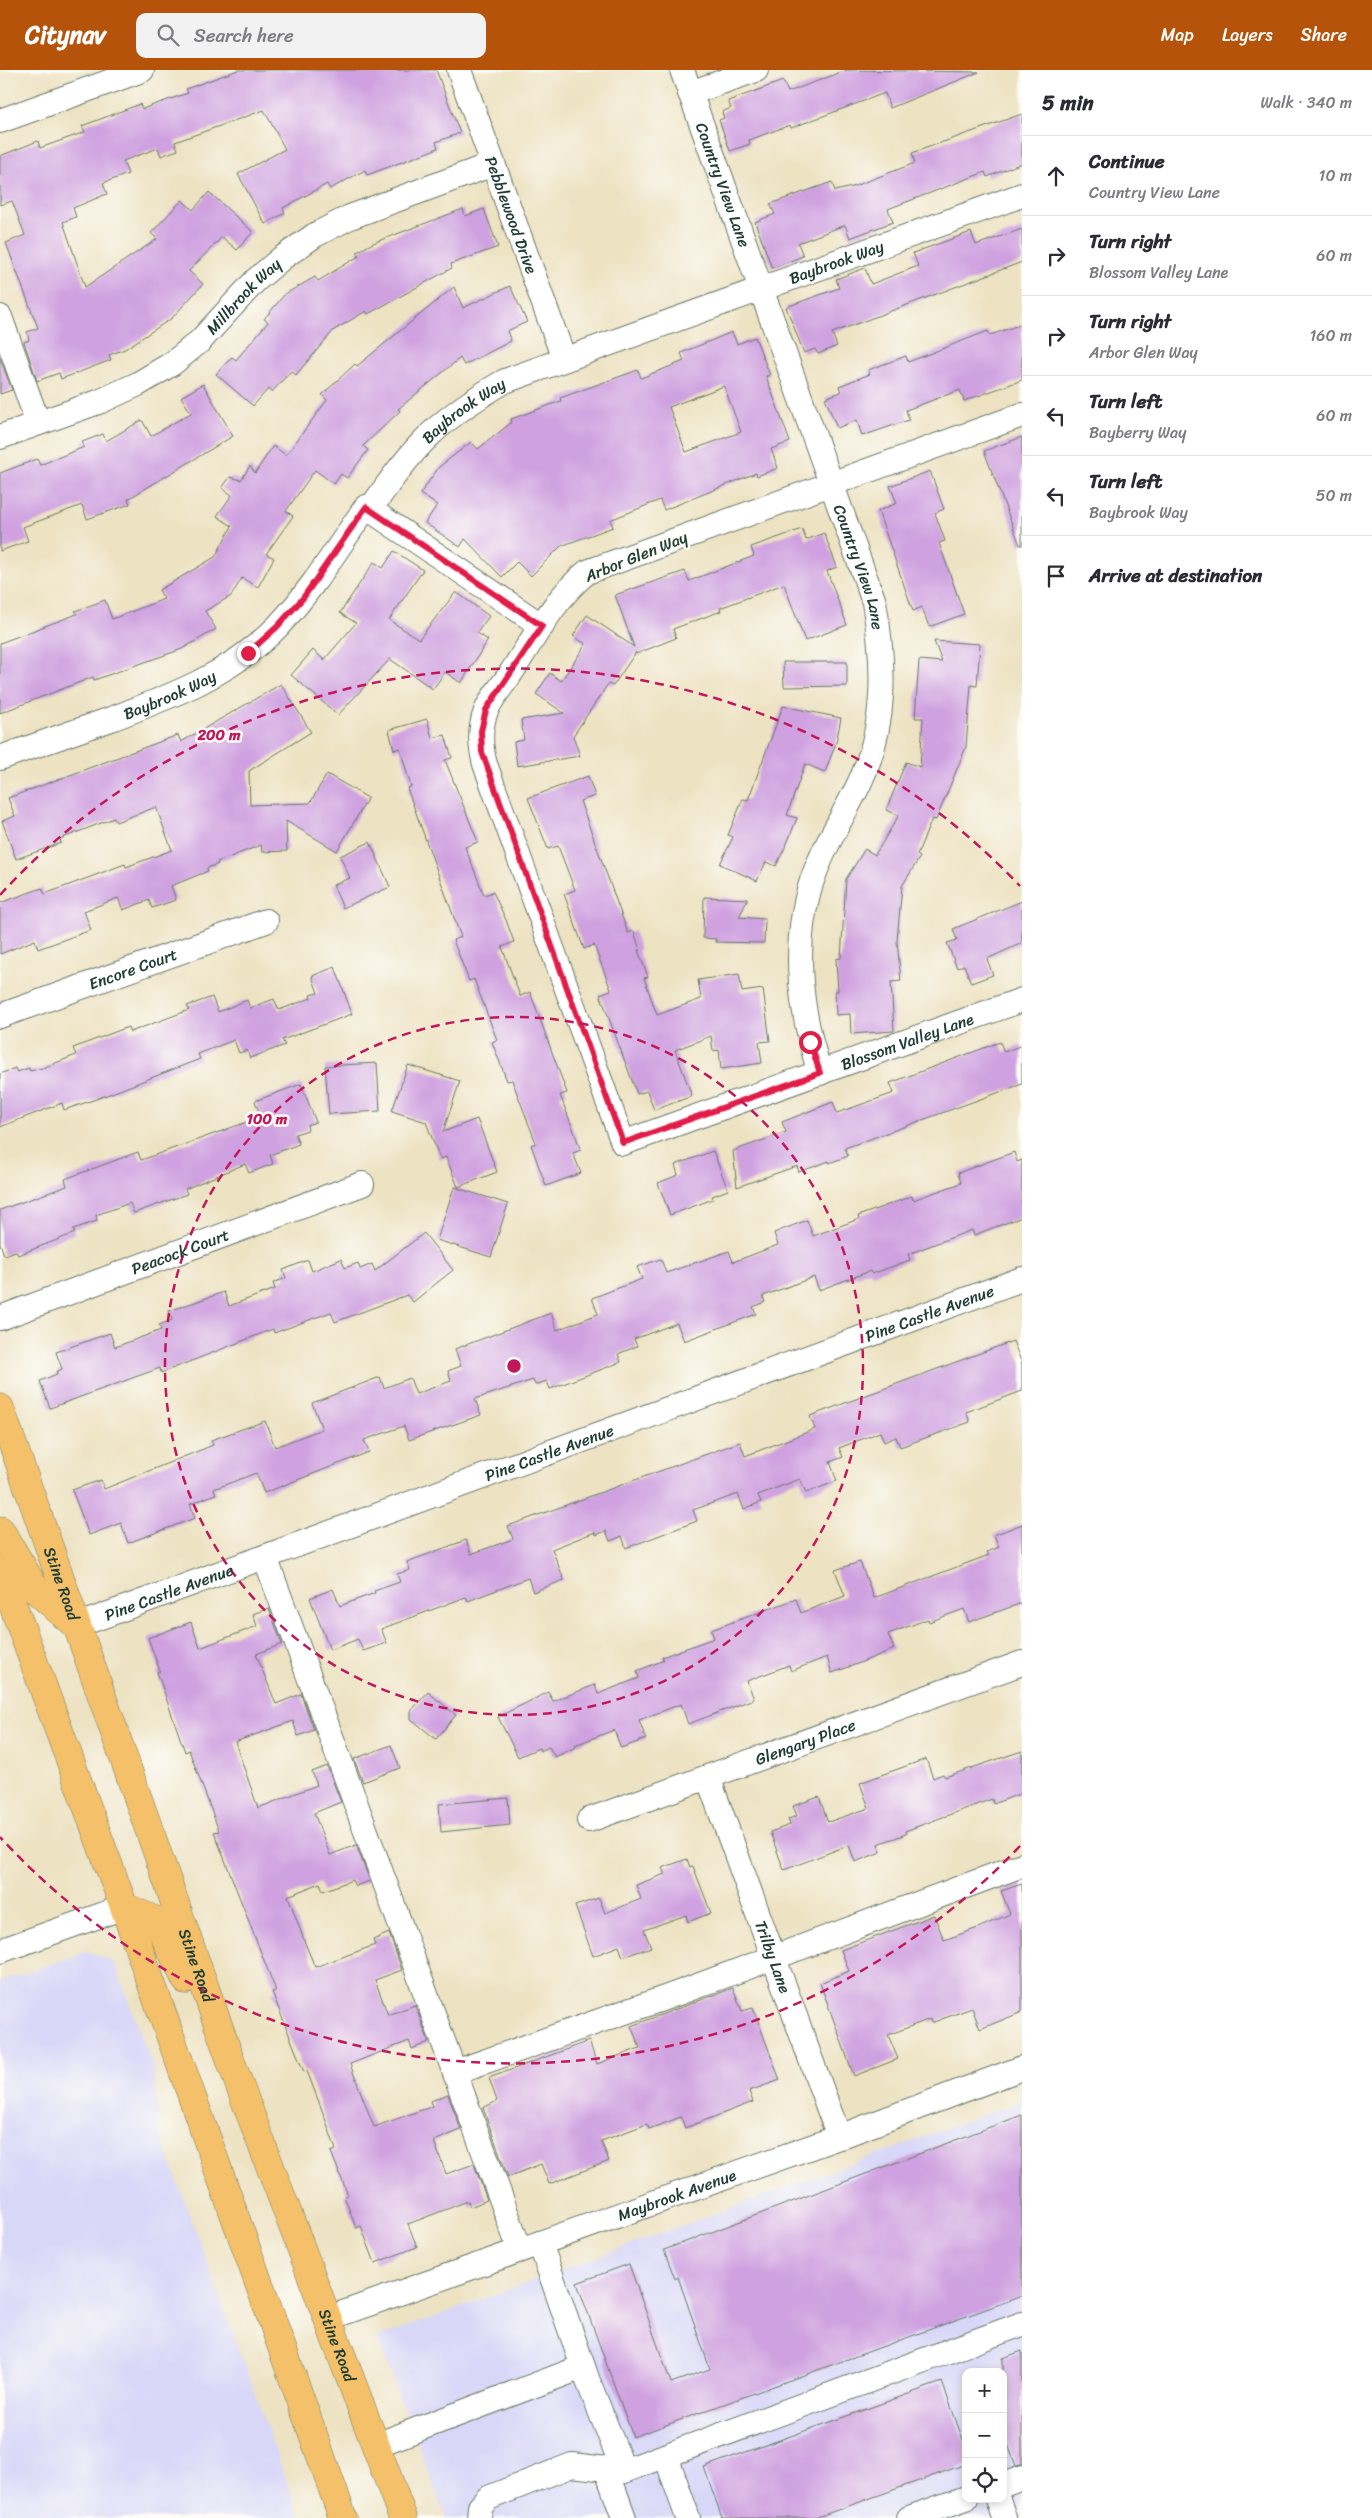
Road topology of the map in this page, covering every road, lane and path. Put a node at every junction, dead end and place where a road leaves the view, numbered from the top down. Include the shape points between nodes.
1 (142, 70) edge
2 (459, 70) edge
3 (682, 70) edge
4 (756, 70) edge
5 (690, 94) junction
6 (0, 121) edge
7 (493, 164) junction
8 (1022, 195) edge
9 (761, 288) junction
10 (0, 317) edge
11 (564, 359) junction
12 (1022, 415) edge
13 (38, 423) junction
14 (0, 437) edge
15 (832, 483) junction
16 (370, 510) junction
17 (542, 626) junction
18 (0, 758) edge
19 (266, 921) dead end
20 (1022, 1000) edge
21 (0, 1016) edge
22 (820, 1073) junction
23 (623, 1143) joint
24 (362, 1184) dead end
25 (1022, 1279) edge
26 (0, 1318) edge
27 (0, 1408) edge
28 (0, 1530) edge
29 (265, 1557) junction
30 (0, 1570) edge
31 (76, 1626) junction
32 (1022, 1663) edge
33 (708, 1777) junction
34 (589, 1820) dead end
35 (1022, 1865) edge
36 (124, 1907) junction
37 (0, 1951) edge
38 (774, 1958) junction
39 (1022, 2068) edge
40 (454, 2072) junction
41 (239, 2084) junction
42 (839, 2136) junction
43 (530, 2247) junction
44 (329, 2318) junction
45 (1022, 2324) edge
46 (583, 2367) junction
47 (376, 2445) junction
48 (666, 2456) junction
49 (615, 2470) junction
50 (1022, 2478) edge
51 (1007, 2483) edge
52 (962, 2499) edge
53 (999, 2503) edge
54 (343, 2518) edge
55 (403, 2518) edge
56 (479, 2518) edge
57 (624, 2518) edge
58 (688, 2518) edge
59 (909, 2518) edge
60 (1004, 2518) edge

1 - 6 street
2 - 7 street, Pebblewood Drive
3 - 5 street, Country View Lane
4 - 5 street
5 - 9 street, Country View Lane
7 - 11 street, Pebblewood Drive
7 - 13 street, Millbrook Way via 350,216 315,235 256,280 200,341 173,363 123,391
8 - 9 street, Baybrook Way
9 - 11 street, Baybrook Way
9 - 15 street, Country View Lane
10 - 13 street
11 - 16 street, Baybrook Way via 505,381 467,403 412,451
12 - 15 street, Arbor Glen Way
13 - 14 street, Millbrook Way
15 - 17 street, Arbor Glen Way via 587,572 570,586
15 - 22 street, Country View Lane via 874,602 882,644 883,681 873,746 860,782 822,854 809,891 802,929 799,964 802,1003
16 - 17 street
16 - 18 street, Baybrook Way via 366,507 303,598 248,653 180,694
17 - 23 street, Arbor Glen Way via 486,710 481,731 482,752
19 - 21 street, Encore Court
20 - 22 street, Blossom Valley Lane
22 - 23 street, Blossom Valley Lane
24 - 26 street, Peacock Court
25 - 29 street, Pine Castle Avenue
27 - 31 main road, Stine Road
28 - 31 main road via 36,1590
29 - 31 street, Pine Castle Avenue
29 - 40 street
30 - 36 main road
31 - 41 main road, Stine Road
32 - 33 street, Glengary Place
33 - 34 street, Glengary Place
33 - 38 street, Trilby Lane
35 - 38 street
36 - 37 street
36 - 41 main road via 157,1921
36 - 54 main road
38 - 40 street
38 - 42 street, Trilby Lane
39 - 42 street, Maybrook Avenue
40 - 43 street
41 - 44 main road, Stine Road
42 - 43 street, Maybrook Avenue
43 - 44 street, Maybrook Avenue
43 - 46 street
44 - 47 main road, Stine Road
45 - 48 street
46 - 47 street
46 - 49 street
47 - 55 main road, Stine Road
48 - 49 street
48 - 58 street
49 - 56 street via 572,2465 488,2498 480,2507
49 - 57 street
50 - 51 street
52 - 59 street
53 - 60 street

